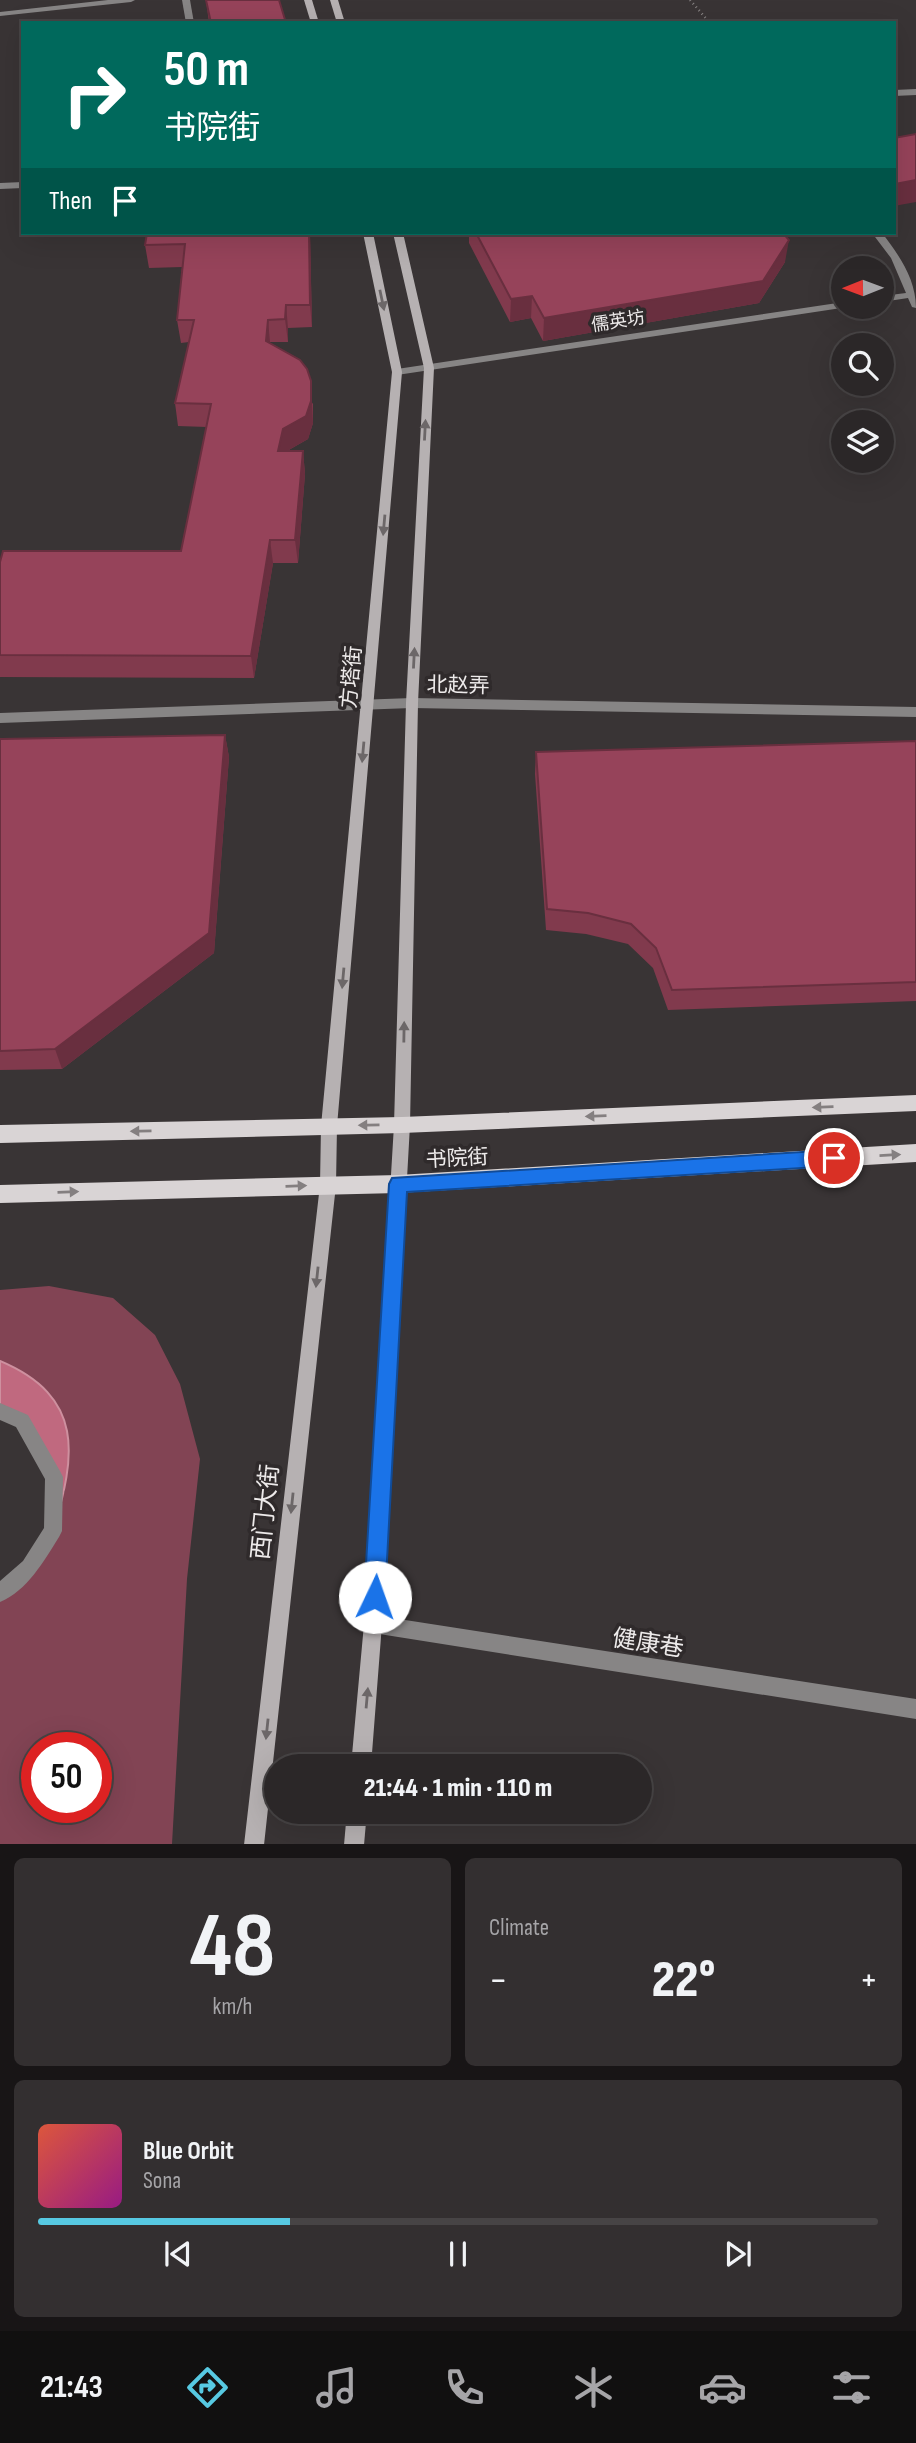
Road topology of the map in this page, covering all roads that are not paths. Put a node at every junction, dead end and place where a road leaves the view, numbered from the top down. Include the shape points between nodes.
1 (131, 0) edge
2 (186, 0) edge
3 (308, 0) edge
4 (334, 0) edge
5 (0, 14) edge
6 (190, 21) edge
7 (313, 21) edge
8 (340, 21) edge
9 (916, 92) edge
10 (896, 93) edge
11 (21, 185) edge
12 (0, 186) edge
13 (368, 235) edge
14 (398, 235) edge
15 (879, 235) edge
16 (894, 299) edge
17 (914, 300) edge
18 (831, 307) edge
19 (429, 368) junction
20 (397, 372) junction
21 (412, 703) junction
22 (368, 704) junction
23 (916, 712) edge
24 (0, 718) edge
25 (916, 1103) edge
26 (402, 1125) junction
27 (329, 1126) junction
28 (0, 1134) edge
29 (916, 1153) edge
30 (398, 1184) junction
31 (328, 1185) junction
32 (0, 1194) edge
33 (0, 1410) edge
34 (0, 1593) edge
35 (373, 1625) junction
36 (916, 1709) edge
37 (362, 1754) edge
38 (356, 1824) edge
39 (254, 1844) edge
40 (354, 1844) edge

1 - 5 street
2 - 6 street
3 - 7 street
4 - 8 street
9 - 10 street
11 - 12 street
13 -> 20 street, 方塔街
14 - 19 street
15 - 17 street via 896,257
16 - 17 street
18 - 19 street, 儒英坊
19 - 20 street, 儒英坊
21 -> 19 street
20 -> 22 street, 方塔街
21 - 22 street, 北赵弄
21 - 23 street, 北赵弄
26 -> 21 street
22 - 24 street, 北赵弄
22 -> 27 street, 方塔街
25 -> 26 main road, 书院街
26 -> 27 main road, 书院街
26 - 30 street
27 -> 28 main road, 书院街
27 - 31 street, 方塔街
30 -> 29 main road, 书院街
30 - 31 main road, 书院街
30 - 35 street
32 -> 31 main road, 书院街
31 -> 39 street, 西门大街
33 - 34 street via 22,1421 54,1477 52,1531 29,1567
35 - 36 street, 健康巷
37 -> 35 street
38 - 40 street

